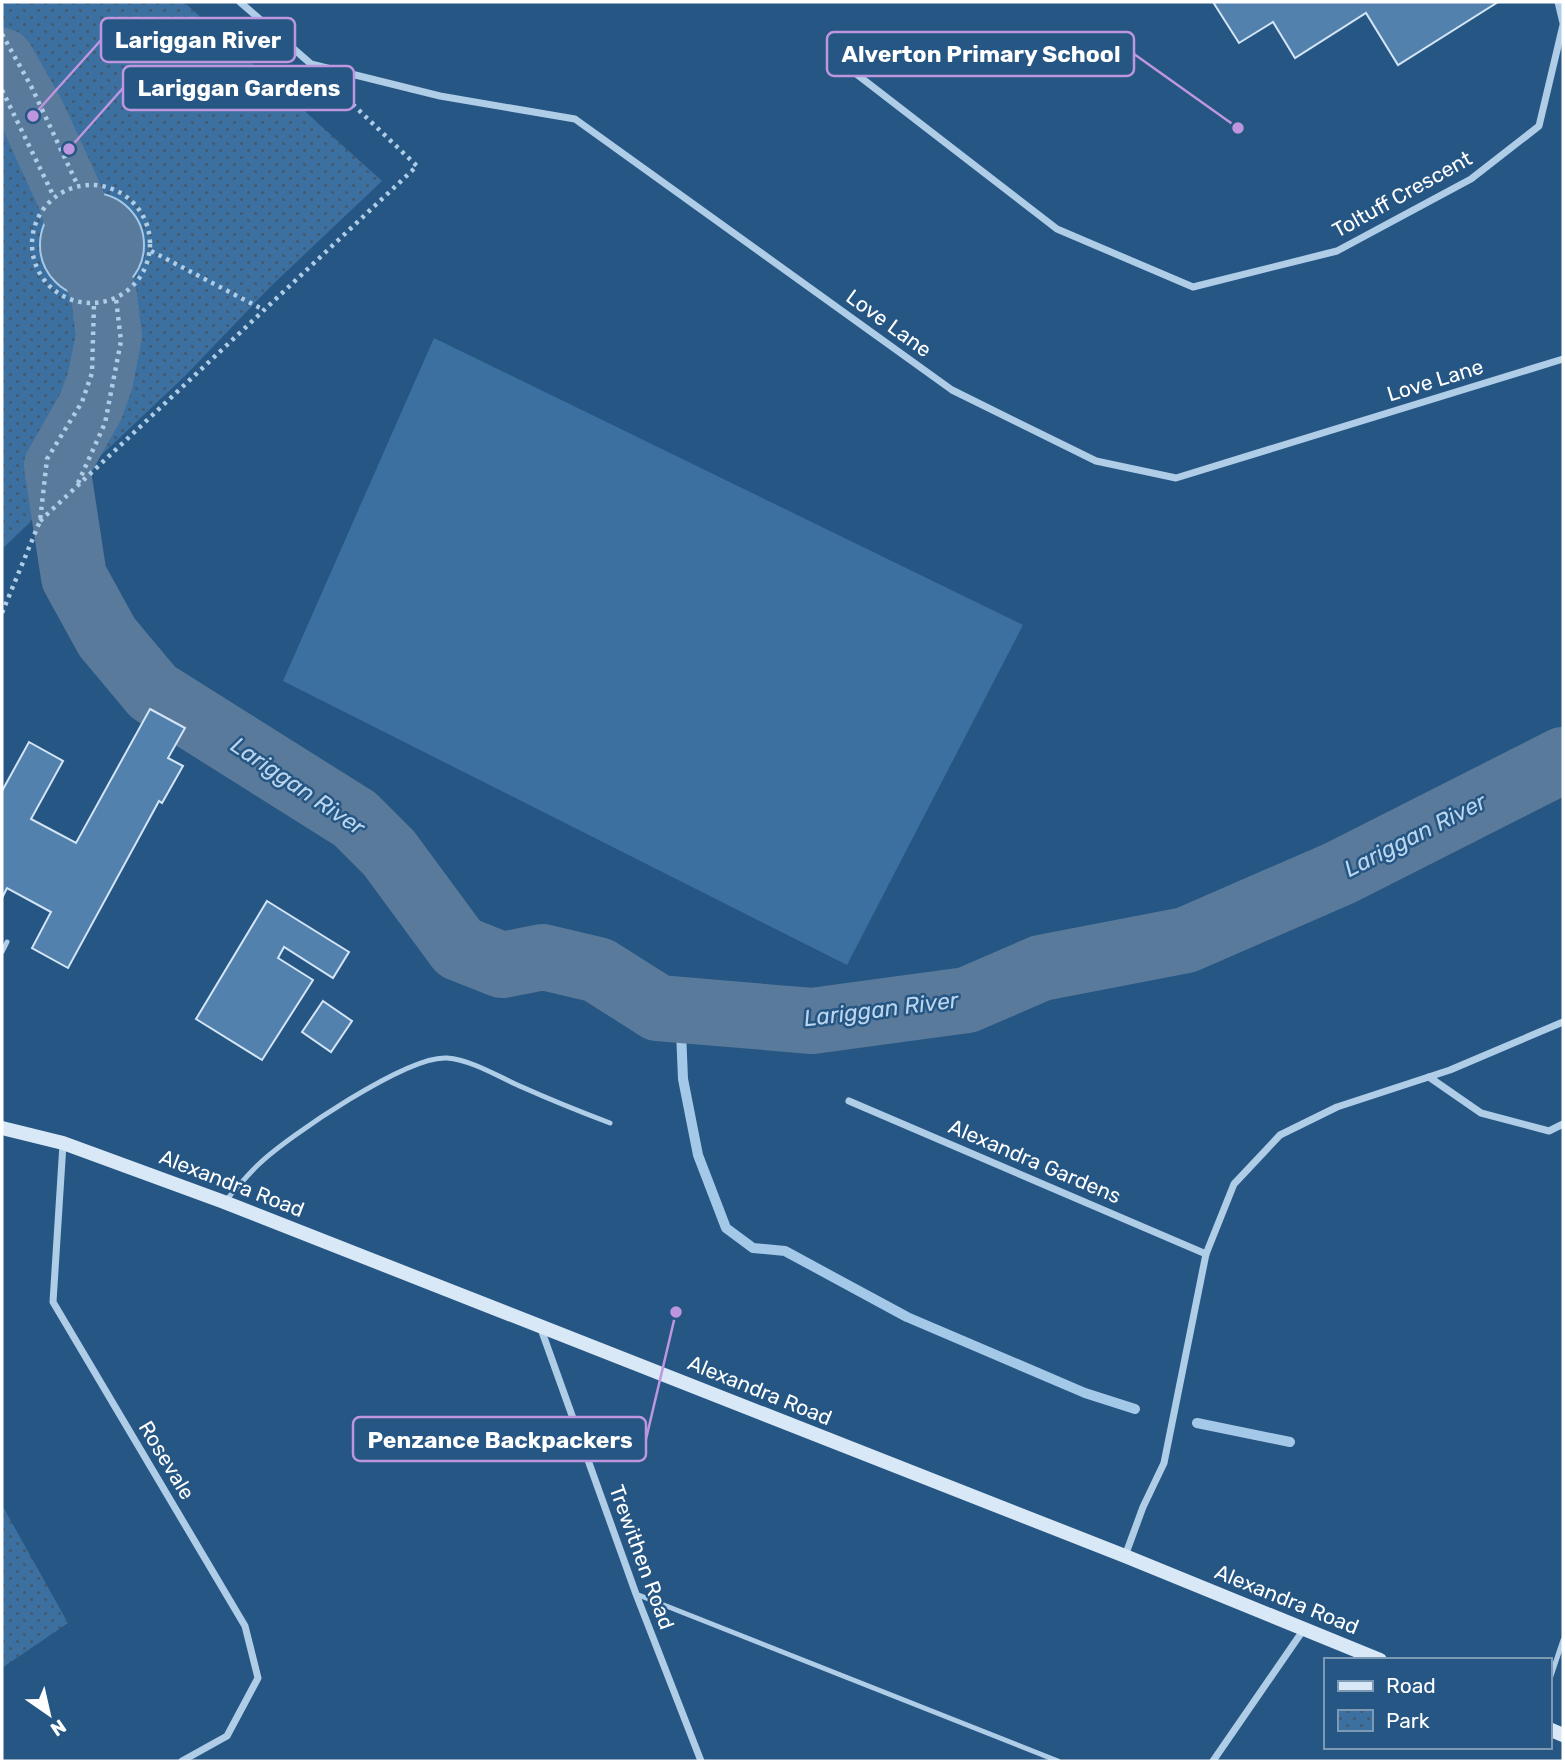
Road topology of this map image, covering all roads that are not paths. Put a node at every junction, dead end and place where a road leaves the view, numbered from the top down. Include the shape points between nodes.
1 (240, 2) edge
2 (1558, 2) edge
3 (1563, 24) edge
4 (855, 73) dead end
5 (1563, 359) edge
6 (7, 942) dead end
7 (2, 952) edge
8 (1563, 1022) edge
9 (1429, 1077) junction
10 (849, 1101) dead end
11 (610, 1123) dead end
12 (1563, 1124) edge
13 (2, 1128) edge
14 (63, 1143) junction
15 (224, 1202) junction
16 (1206, 1254) junction
17 (540, 1325) junction
18 (1125, 1556) junction
19 (636, 1594) junction
20 (1304, 1629) junction
21 (1563, 1640) edge
22 (1375, 1658) edge
23 (1551, 1676) edge
24 (182, 1761) edge
25 (701, 1761) edge
26 (1058, 1761) edge
27 (1213, 1761) edge

1 - 5 street, Love Lane via 311,64 440,96 575,119 952,390 1096,461 1176,478
2 - 3 street, Toltuff Crescent
3 - 4 street, Toltuff Crescent via 1539,125 1471,179 1337,251 1194,287 1057,229
6 - 7 lane
8 - 9 street
9 - 12 street via 1481,1114 1549,1131
9 - 16 street via 1337,1107 1280,1135 1234,1184
10 - 16 street, Alexandra Gardens
11 - 15 lane via 474,1066 447,1058 426,1060 381,1082 293,1138 260,1163
13 - 14 street, Alexandra Road
14 - 15 street, Alexandra Road
14 - 24 street, Rosevale via 53,1302 245,1626 258,1678 227,1736
15 - 17 street, Alexandra Road
16 - 18 street via 1164,1463
17 - 18 street, Alexandra Road
17 - 19 street, Trewithen Road
18 - 20 street, Alexandra Road
19 - 25 street, Trewithen Road
19 - 26 lane
20 - 22 street, Alexandra Road
20 - 27 street
21 - 23 lane

